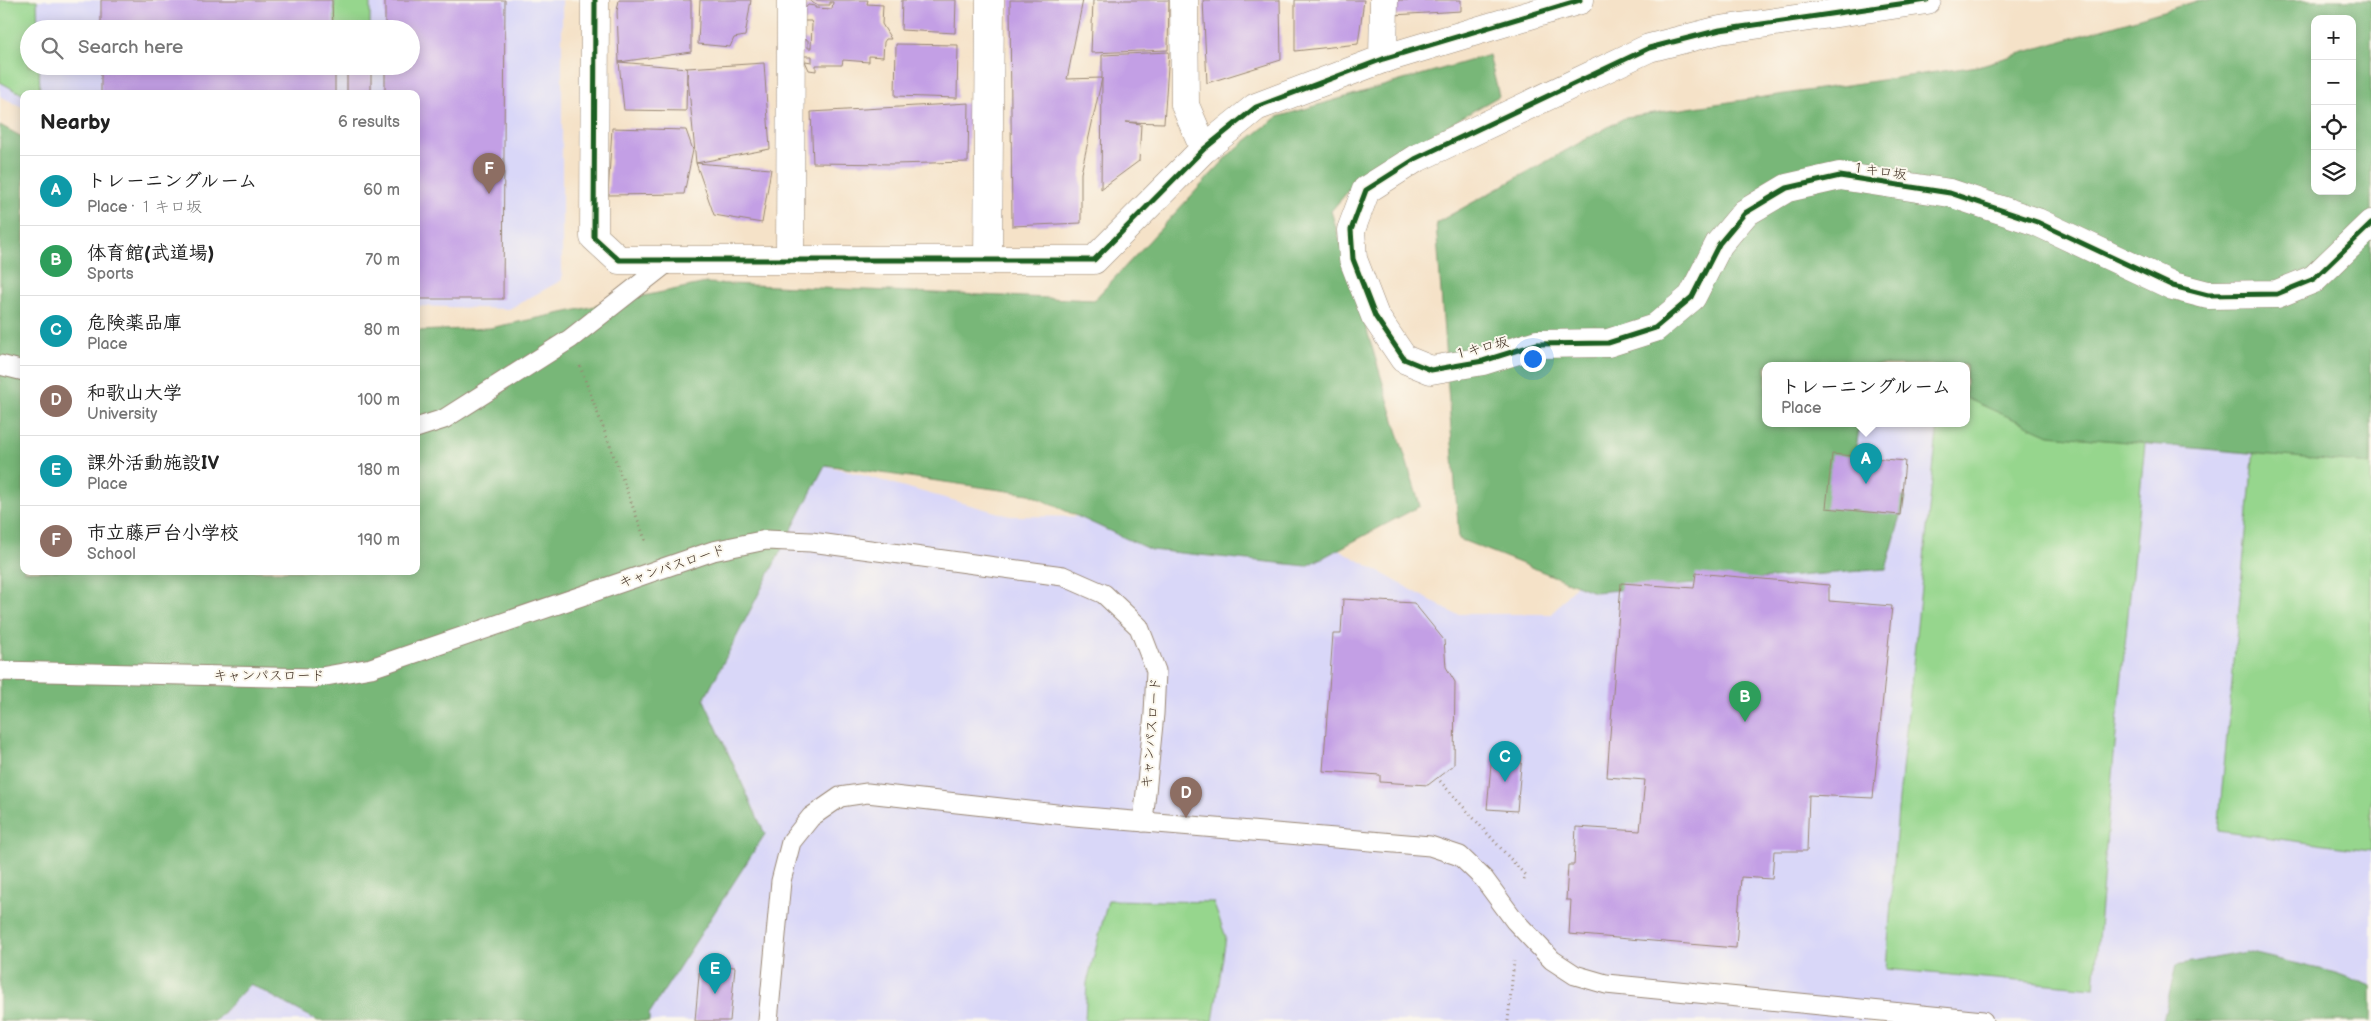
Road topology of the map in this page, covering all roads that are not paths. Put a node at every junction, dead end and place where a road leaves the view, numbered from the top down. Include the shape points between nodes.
1 (594, 0) edge
2 (790, 0) edge
3 (990, 0) edge
4 (1184, 0) edge
5 (1384, 0) edge
6 (1580, 0) edge
7 (1927, 0) edge
8 (1383, 59) junction
9 (1204, 149) junction
10 (2371, 224) edge
11 (672, 259) junction
12 (790, 259) junction
13 (988, 261) junction
14 (0, 365) edge
15 (20, 370) edge
16 (420, 427) edge
17 (0, 671) edge
18 (1143, 822) junction
19 (768, 1021) edge
20 (1983, 1021) edge

1 - 11 street via 594,237 619,260
2 - 12 street
3 - 13 street
4 - 9 street via 1184,105
5 - 8 street
6 - 8 street
7 - 10 street, １キロ坂 via 1720,30 1649,48 1415,159 1366,190 1351,230 1352,258 1375,316 1404,359 1431,370 1483,361 1537,344 1608,343 1655,328 1692,297 1718,244 1745,213 1787,188 1840,176 1950,193 2037,222 2173,286 2208,295 2277,294 2314,279
8 - 9 street via 1256,107
9 - 13 street via 1094,260
11 - 12 street
11 - 16 lane via 570,339 444,419
12 - 13 street
14 - 15 lane
17 - 18 lane, キャンパスロード via 315,678 371,668 713,551 766,540 812,542 1063,576 1104,594 1139,627 1156,671
18 - 19 lane via 867,793 840,797 811,817 791,842 781,881
18 - 20 lane via 1430,846 1460,856 1484,879 1515,921 1552,960 1575,976 1606,984

